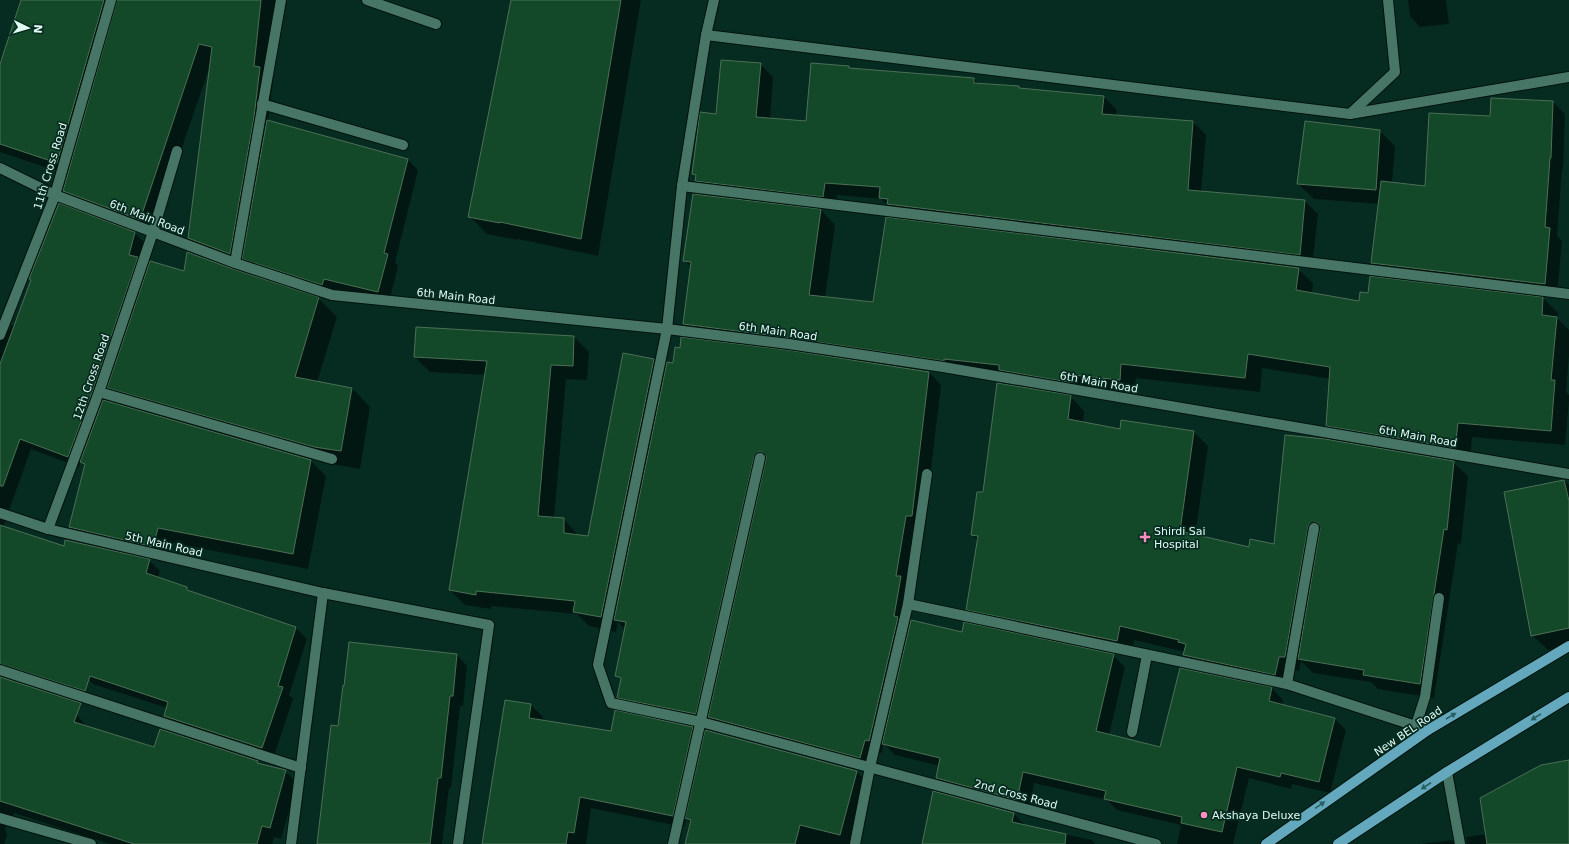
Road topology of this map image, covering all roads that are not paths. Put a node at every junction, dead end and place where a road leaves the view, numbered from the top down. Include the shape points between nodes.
1 (111, 0) edge
2 (280, 0) edge
3 (367, 0) edge
4 (714, 0) edge
5 (1388, 0) edge
6 (436, 24) dead end
7 (706, 35) junction
8 (1569, 77) edge
9 (262, 104) junction
10 (1350, 114) junction
11 (403, 145) dead end
12 (177, 151) dead end
13 (0, 168) edge
14 (682, 186) junction
15 (55, 195) junction
16 (153, 232) junction
17 (235, 263) junction
18 (1569, 294) edge
19 (666, 329) junction
20 (0, 335) edge
21 (99, 392) junction
22 (760, 458) dead end
23 (332, 459) dead end
24 (927, 474) dead end
25 (1569, 474) edge
26 (0, 514) edge
27 (1314, 528) dead end
28 (48, 529) junction
29 (323, 593) junction
30 (1439, 598) dead end
31 (908, 604) junction
32 (1569, 646) edge
33 (1147, 655) junction
34 (0, 670) edge
35 (1287, 684) junction
36 (1569, 696) edge
37 (701, 722) junction
38 (1416, 725) junction
39 (1428, 730) junction
40 (1132, 732) dead end
41 (870, 767) junction
42 (301, 768) junction
43 (1447, 772) junction
44 (0, 818) edge
45 (91, 844) edge
46 (291, 844) edge
47 (458, 844) edge
48 (673, 844) edge
49 (855, 844) edge
50 (1156, 844) edge
51 (1266, 844) edge
52 (1338, 844) edge
53 (1460, 844) edge

1 - 15 street, 11th Cross Road
2 - 9 street
3 - 6 street
4 - 7 street
5 - 10 street via 1395,72
7 - 10 street
7 - 14 street
8 - 10 street
9 - 11 street
9 - 17 street
12 - 16 street, 12th Cross Road
13 - 15 street, 6th Main Road
14 - 18 street
14 - 19 street
15 - 16 street, 6th Main Road
15 - 20 street, 11th Cross Road
16 - 17 street, 6th Main Road
16 - 21 street, 12th Cross Road
17 - 19 street, 6th Main Road via 332,295
19 - 25 street, 6th Main Road via 943,367
19 - 37 street, 2nd Cross Road via 598,665 611,703
21 - 23 street
21 - 28 street, 12th Cross Road
22 - 37 street
24 - 31 street
26 - 28 street, 5th Main Road
27 - 35 street
28 - 29 street, 5th Main Road
29 - 42 street
29 - 47 street, 5th Main Road via 489,625
30 - 38 street via 1425,697
31 - 33 street
31 - 41 street
39 -> 32 main road, New BEL Road
33 - 35 street
33 - 40 street
34 - 42 street
35 - 38 street
36 -> 43 main road
37 - 41 street, 2nd Cross Road
37 - 48 street
38 - 39 street
51 -> 39 main road, New BEL Road
41 - 49 street
41 - 50 street, 2nd Cross Road
42 - 46 street
43 -> 52 main road
43 - 53 street
44 - 45 street

